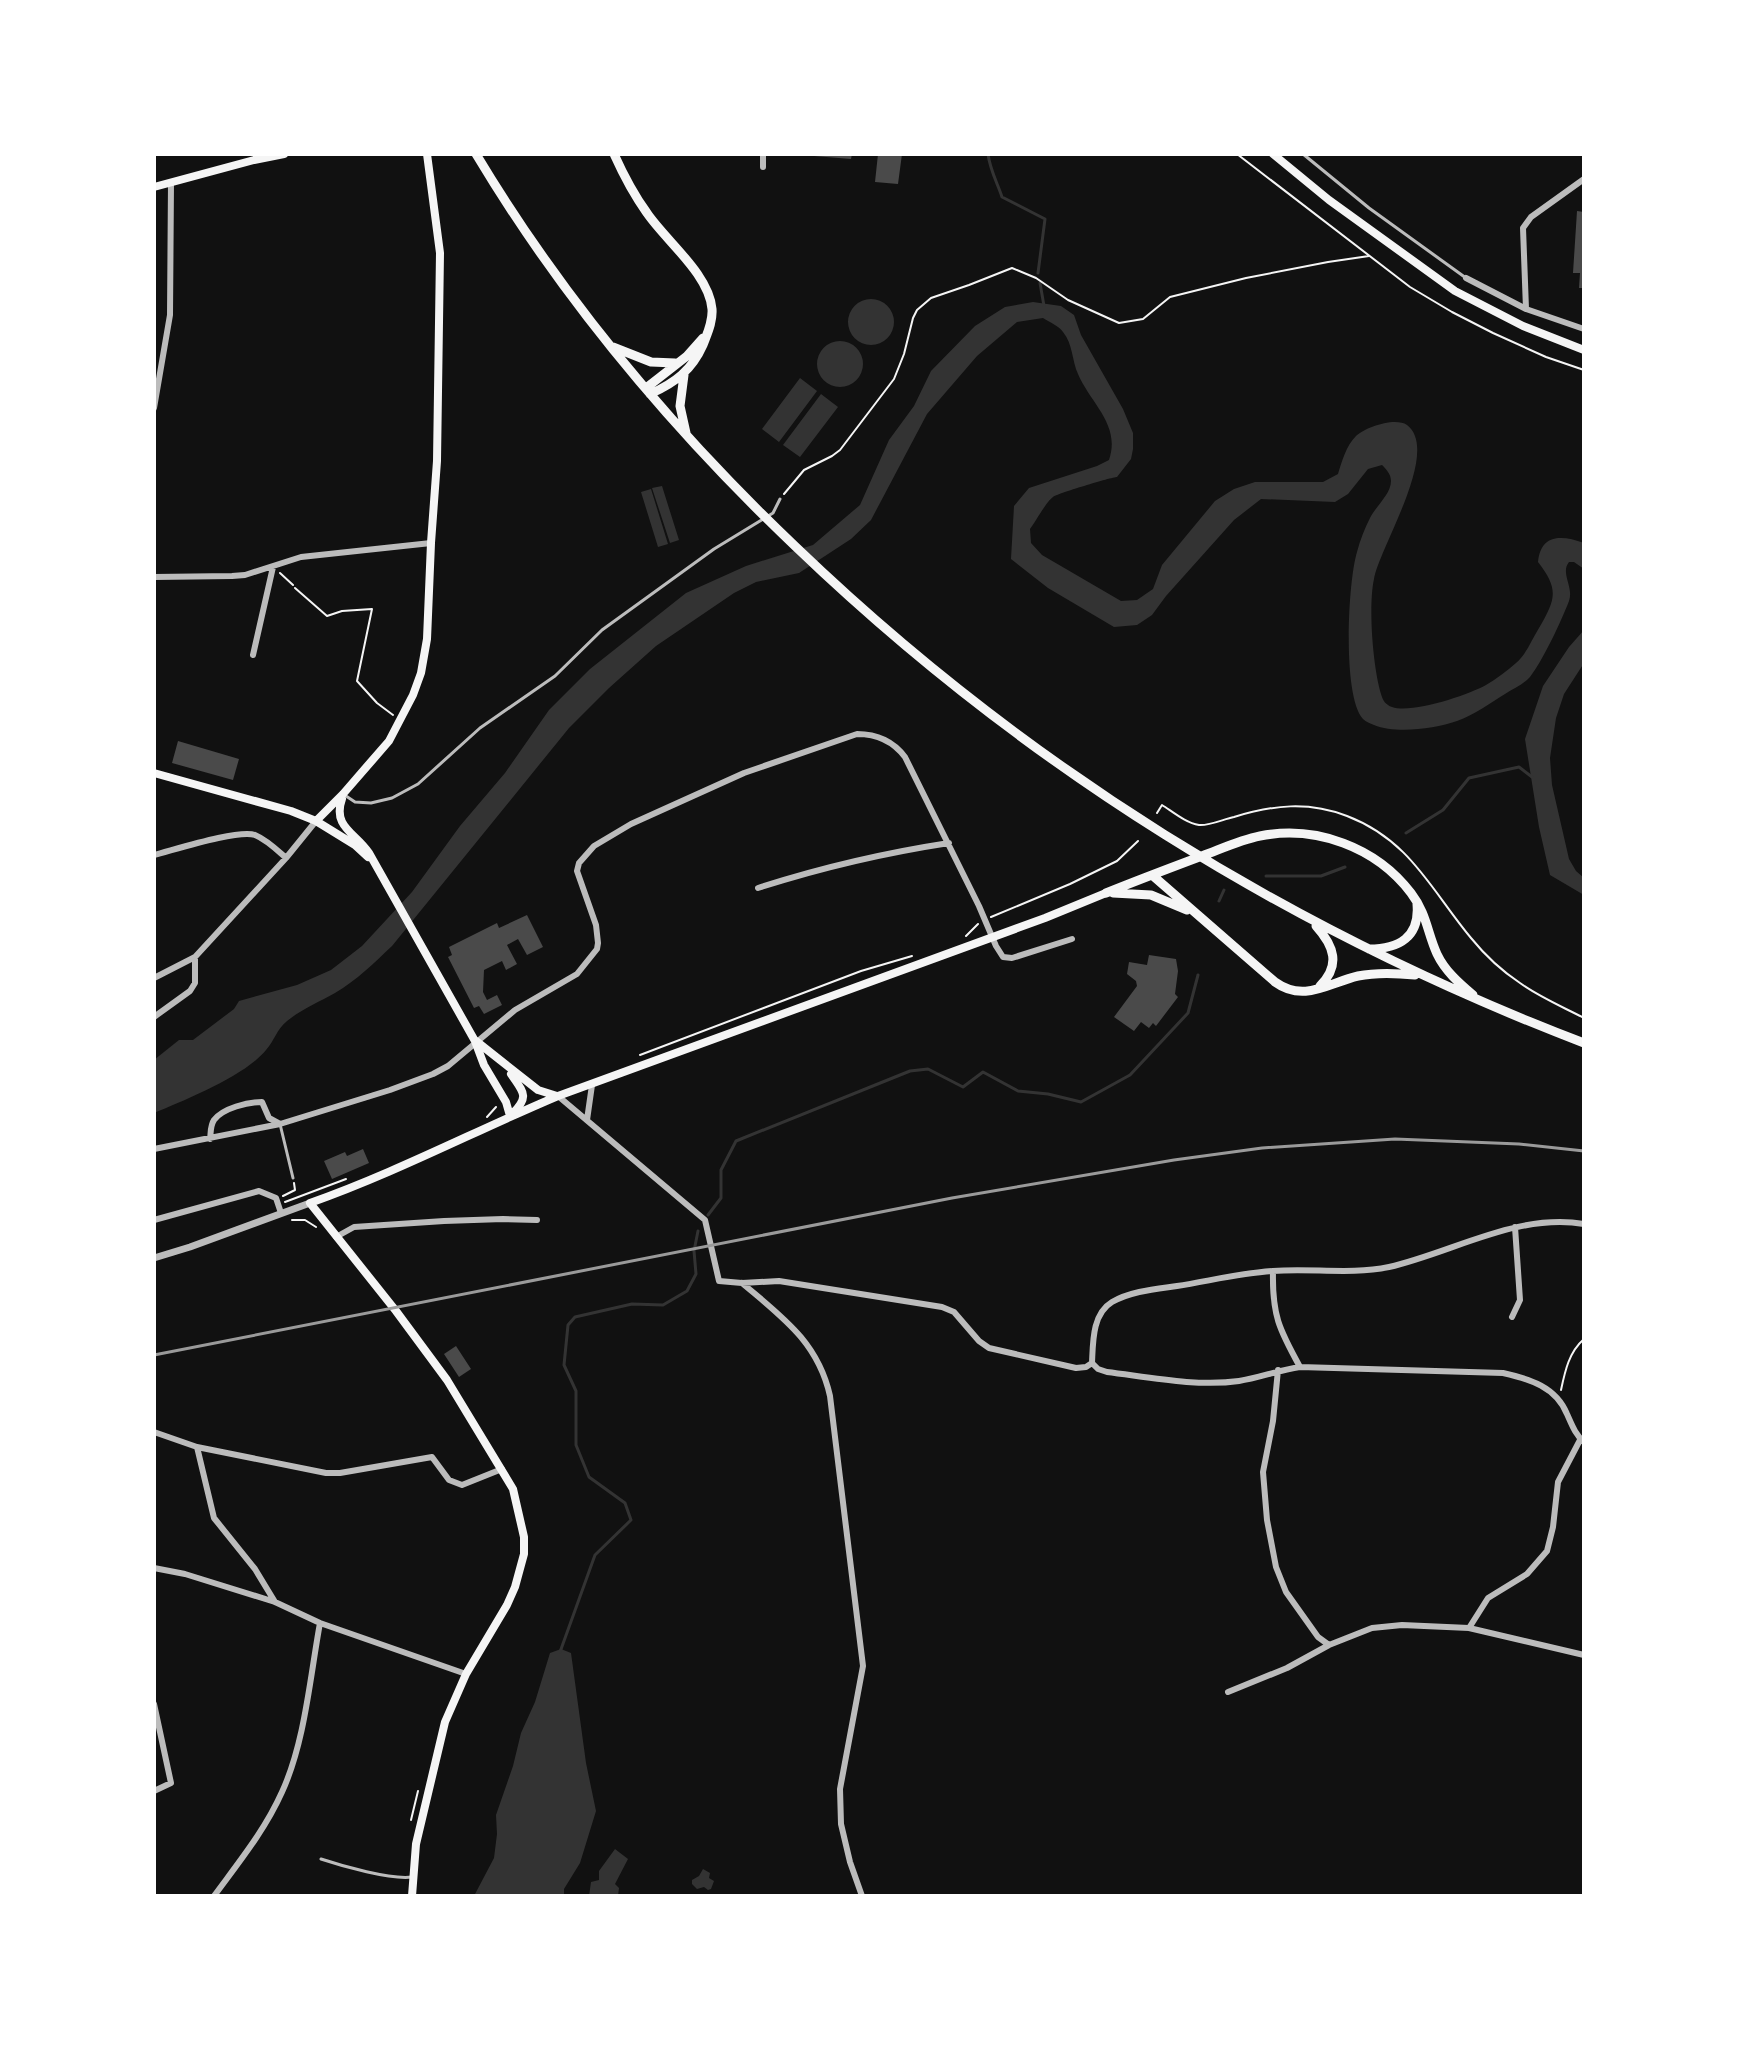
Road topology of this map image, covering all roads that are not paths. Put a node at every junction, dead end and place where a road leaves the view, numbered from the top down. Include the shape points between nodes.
1 (284, 154) edge
2 (427, 154) edge
3 (476, 154) edge
4 (614, 154) edge
5 (763, 154) edge
6 (1273, 154) edge
7 (1303, 154) edge
8 (763, 167) dead end
9 (1584, 179) edge
10 (171, 183) junction
11 (154, 187) edge
12 (1466, 278) joint
13 (1526, 309) junction
14 (1584, 329) edge
15 (707, 333) junction
16 (611, 346) junction
17 (1584, 350) edge
18 (675, 363) junction
19 (684, 375) junction
20 (648, 391) junction
21 (154, 408) edge
22 (687, 436) junction
23 (780, 499) road end
24 (431, 543) junction
25 (273, 567) junction
26 (154, 577) edge
27 (253, 655) dead end
28 (154, 773) edge
29 (343, 794) junction
30 (316, 821) junction
31 (949, 843) junction
32 (154, 855) edge
33 (286, 858) junction
34 (371, 860) junction
35 (1156, 873) junction
36 (758, 888) dead end
37 (1106, 893) junction
38 (1416, 900) junction
39 (1200, 917) junction
40 (1307, 918) junction
41 (992, 937) junction
42 (1072, 939) dead end
43 (1367, 949) junction
44 (195, 957) junction
45 (1424, 976) junction
46 (154, 978) edge
47 (1313, 990) junction
48 (1478, 1000) junction
49 (154, 1017) edge
50 (475, 1041) junction
51 (1584, 1043) edge
52 (506, 1065) junction
53 (592, 1085) junction
54 (558, 1096) junction
55 (510, 1116) junction
56 (587, 1120) junction
57 (280, 1124) junction
58 (210, 1139) junction
59 (154, 1149) edge
60 (293, 1178) road end
61 (310, 1203) junction
62 (281, 1213) junction
63 (154, 1220) edge
64 (537, 1220) dead end
65 (1584, 1224) edge
66 (1515, 1227) junction
67 (336, 1237) junction
68 (154, 1258) edge
69 (1273, 1271) junction
70 (742, 1283) junction
71 (1512, 1317) dead end
72 (1092, 1363) junction
73 (1300, 1367) junction
74 (1278, 1370) junction
75 (154, 1432) edge
76 (1582, 1441) edge
77 (197, 1447) junction
78 (502, 1469) junction
79 (154, 1568) edge
80 (275, 1602) junction
81 (320, 1623) junction
82 (1469, 1628) junction
83 (1329, 1645) junction
84 (1584, 1655) edge
85 (466, 1674) junction
86 (1228, 1692) dead end
87 (154, 1704) edge
88 (154, 1791) edge
89 (321, 1859) dead end
90 (412, 1877) junction
91 (214, 1896) edge
92 (412, 1896) edge
93 (862, 1896) edge

1 - 10 main road
2 - 24 main road via 440,253
3 - 16 main road
4 - 15 main road via 647,214 696,272 712,311
5 - 8 street
6 - 17 main road via 1455,291
7 - 12 lane
9 - 13 street via 1523,228
10 - 11 main road
10 - 21 street via 170,315
12 - 13 street
13 - 14 street
15 - 18 main road
15 - 19 main road
16 - 18 main road via 651,362
16 - 20 main road
18 - 20 main road
19 - 20 main road
19 - 22 main road via 680,406
20 - 22 main road
22 - 40 main road via 825,575 930,667 1134,816
23 - 29 lane via 773,513 602,630 555,676 480,728 418,784 371,803
24 - 25 street via 301,557
24 - 29 main road via 421,673 389,741
25 - 26 street via 245,575
25 - 27 street
28 - 30 main road
29 - 30 main road
29 - 34 main road via 342,825
30 - 33 street
30 - 34 main road
31 - 36 street via 804,873
31 - 41 street
31 - 50 street via 905,757 885,739 857,734 744,773 594,846 577,871 596,925 597,949 577,974
32 - 33 street via 252,834
33 - 44 street
34 - 50 main road
35 - 37 main road
35 - 38 main road via 1258,836 1306,834 1363,852 1384,865
35 - 39 main road
37 - 39 main road via 1151,895
37 - 41 main road
38 - 43 main road via 1416,923 1404,940 1385,949
38 - 48 main road via 1442,963
39 - 47 main road via 1281,987
40 - 43 main road
40 - 47 main road via 1329,942 1333,958 1330,973
41 - 42 street via 1003,957 1012,958
41 - 53 main road
43 - 45 main road
44 - 46 street
44 - 49 street via 190,991
45 - 47 main road via 1370,974
45 - 48 main road
48 - 51 main road
50 - 52 main road
50 - 55 main road
50 - 57 street via 448,1066 417,1080
52 - 54 main road via 538,1090
52 - 55 main road via 523,1096
53 - 54 main road
53 - 56 street
54 - 55 main road
54 - 56 street
55 - 61 main road
56 - 70 street via 705,1220 719,1281
57 - 58 street
57 - 58 street via 269,1118 262,1102 255,1102 219,1115
57 - 60 lane
58 - 59 street
61 - 62 street
61 - 67 main road
62 - 63 street via 276,1198 259,1191
62 - 68 street
64 - 67 street via 354,1227
65 - 66 street
66 - 69 street via 1391,1266
66 - 71 street via 1520,1300
67 - 78 main road via 447,1380
69 - 72 street via 1144,1291 1112,1302 1097,1322
69 - 73 street via 1276,1321
70 - 72 street via 779,1281 942,1307 997,1351 1076,1368
70 - 93 street via 793,1326 826,1375 863,1666 840,1789 841,1824
72 - 74 street via 1107,1372 1210,1383
73 - 74 street
73 - 76 street via 1503,1373 1549,1389
74 - 83 street via 1263,1472 1267,1520 1286,1592
75 - 77 street
76 - 82 street via 1558,1482 1547,1551 1527,1574 1488,1598
77 - 78 street via 326,1473 432,1457 449,1480 462,1485
77 - 80 street via 214,1518
78 - 85 main road via 513,1489 524,1554 507,1605
79 - 80 street
80 - 81 street
81 - 85 street
81 - 91 street via 297,1752 283,1791 263,1830
82 - 83 street via 1372,1628
82 - 84 street
83 - 86 street
85 - 90 main road via 445,1722
87 - 88 street via 171,1783
89 - 90 lane
90 - 92 main road

